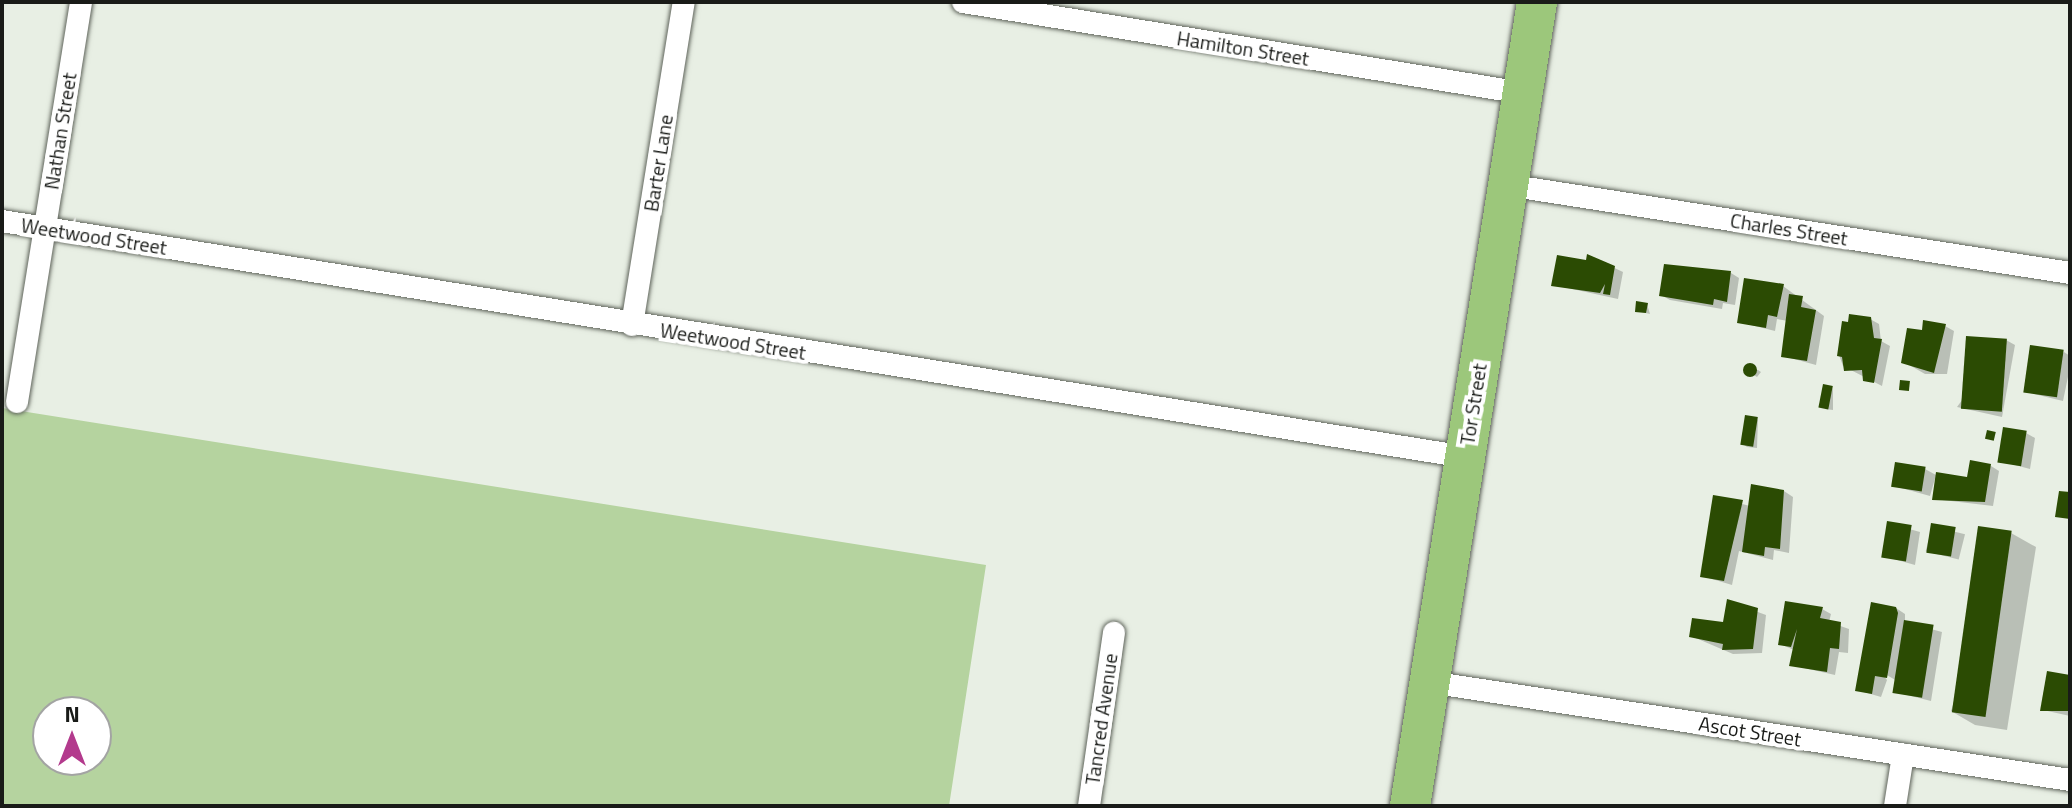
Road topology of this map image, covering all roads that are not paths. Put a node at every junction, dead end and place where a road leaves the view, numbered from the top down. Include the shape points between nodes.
1 (81, 2) edge
2 (684, 2) edge
3 (963, 2) edge
4 (1537, 2) edge
5 (1523, 93) junction
6 (1507, 185) junction
7 (2, 221) edge
8 (44, 228) junction
9 (2070, 273) edge
10 (632, 325) junction
11 (17, 402) dead end
12 (1465, 457) junction
13 (1114, 633) dead end
14 (1429, 682) junction
15 (1903, 755) junction
16 (2070, 780) edge
17 (1089, 806) edge
18 (1410, 806) edge
19 (1895, 806) edge

1 - 8 street, Nathan Street
2 - 10 street, Barter Lane
3 - 5 street, Hamilton Street
4 - 5 highway, Tor Street
5 - 6 highway, Tor Street
6 - 9 street, Charles Street
6 - 12 highway, Tor Street
7 - 8 street, Weetwood Street
8 - 10 street, Weetwood Street
8 - 11 street, Nathan Street
10 - 12 street, Weetwood Street
12 - 14 highway, Tor Street
13 - 17 street, Tancred Avenue
14 - 15 street, Ascot Street
14 - 18 highway, Tor Street
15 - 16 street, Ascot Street
15 - 19 street

